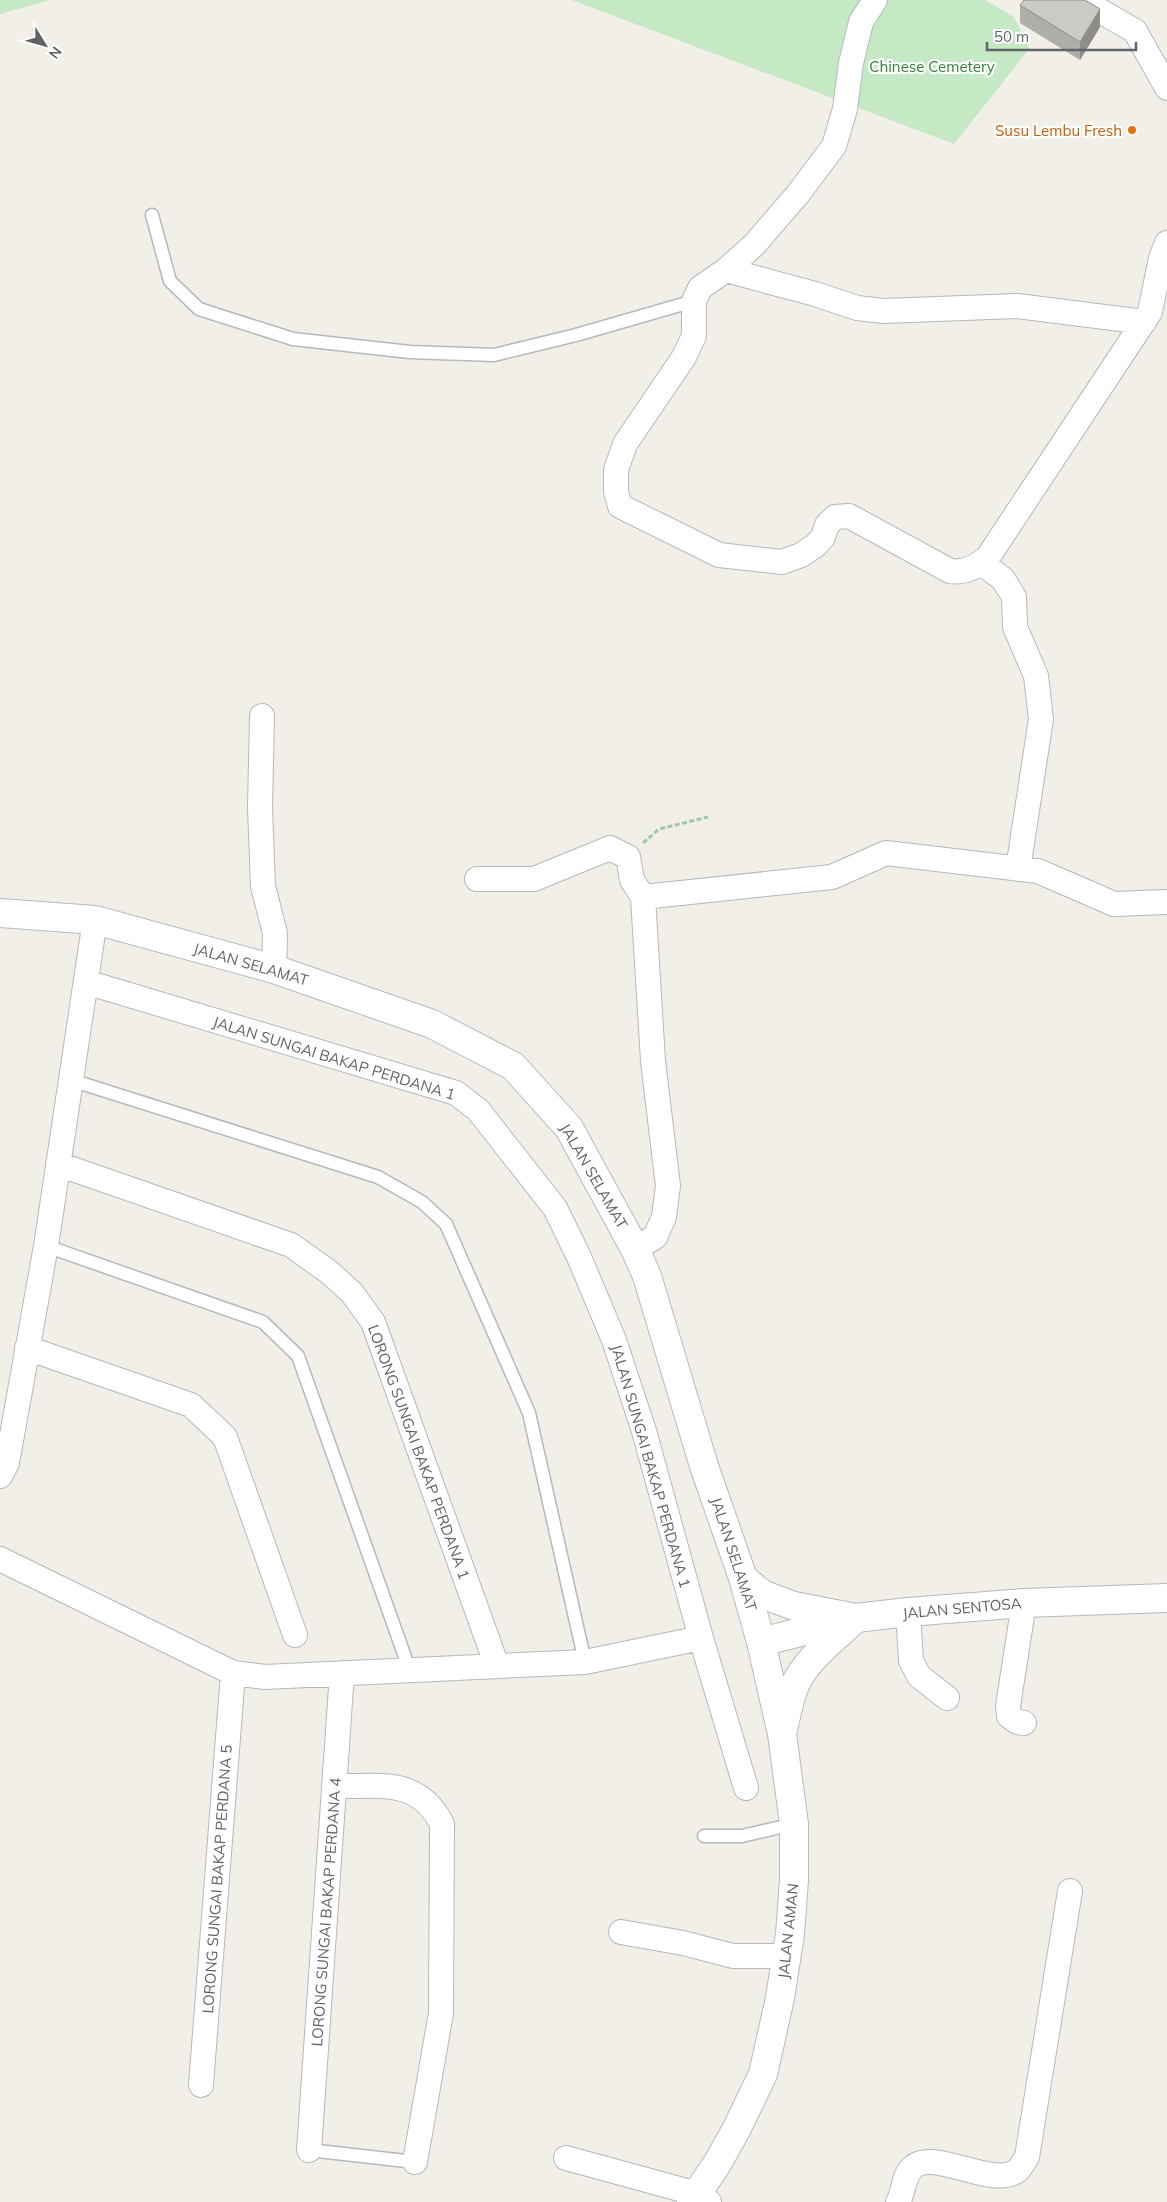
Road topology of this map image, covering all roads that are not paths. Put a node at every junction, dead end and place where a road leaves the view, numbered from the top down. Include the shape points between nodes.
1 (875, 0) edge
2 (1080, 0) edge
3 (1167, 88) edge
4 (152, 215) dead end
5 (1167, 243) edge
6 (726, 270) junction
7 (694, 301) junction
8 (1144, 322) junction
9 (982, 563) junction
10 (262, 716) dead end
11 (1018, 869) junction
12 (477, 879) dead end
13 (643, 897) junction
14 (1167, 902) edge
15 (0, 913) edge
16 (95, 920) junction
17 (274, 969) junction
18 (86, 982) junction
19 (71, 1080) junction
20 (58, 1164) junction
21 (46, 1246) junction
22 (635, 1249) junction
23 (28, 1348) junction
24 (0, 1476) edge
25 (0, 1559) edge
26 (743, 1578) junction
27 (1167, 1598) edge
28 (1024, 1602) junction
29 (908, 1612) junction
30 (856, 1618) junction
31 (295, 1636) dead end
32 (701, 1638) junction
33 (760, 1642) junction
34 (584, 1662) junction
35 (497, 1666) junction
36 (410, 1671) junction
37 (233, 1672) junction
38 (342, 1674) junction
39 (947, 1698) dead end
40 (1024, 1723) dead end
41 (782, 1734) junction
42 (335, 1786) junction
43 (746, 1788) dead end
44 (794, 1824) junction
45 (704, 1836) dead end
46 (1070, 1891) dead end
47 (621, 1932) dead end
48 (787, 1956) junction
49 (201, 2085) dead end
50 (309, 2150) joint
51 (566, 2158) dead end
52 (415, 2162) joint
53 (698, 2200) edge
54 (898, 2202) edge

1 - 6 street via 861,22 845,109 834,146 754,245
2 - 3 street via 1135,31
4 - 7 lane via 170,281 199,309 293,339 410,352 494,355
5 - 8 street via 1160,258 1150,312
6 - 7 street via 700,288
6 - 8 street via 857,308 884,312 1017,306
7 - 9 street via 694,336 684,357 625,444 616,470 620,506 719,555 782,562 816,545 835,517 849,516 950,571 959,572
8 - 9 street
9 - 11 street via 1003,580 1014,597 1015,627 1036,676 1041,719
10 - 17 street via 260,807 263,886 275,934
11 - 13 street via 886,853 832,877
11 - 14 street via 1038,871 1114,904
12 - 13 street via 534,880 610,848 628,858 632,880
13 - 22 street via 653,1062 668,1186 664,1218 655,1237
15 - 16 main road, JALAN SELAMAT
16 - 17 main road, JALAN SELAMAT
16 - 18 street
17 - 22 main road, JALAN SELAMAT via 432,1024 513,1066 569,1128
18 - 19 street
18 - 32 street, JALAN SUNGAI BAKAP PERDANA 1 via 456,1093 478,1110 555,1208 579,1257 614,1340 644,1431
19 - 20 street
19 - 34 lane via 378,1177 422,1202 446,1224 529,1413
20 - 21 street
20 - 35 street, LORONG SUNGAI BAKAP PERDANA 1 via 291,1245 352,1293 373,1322
21 - 23 street
21 - 36 lane via 263,1322 298,1356
22 - 26 main road, JALAN SELAMAT via 647,1276 704,1466
23 - 24 street via 7,1463
23 - 31 street via 191,1405 225,1437
25 - 37 street
26 - 30 main road via 762,1594 794,1606
26 - 33 main road, JALAN SELAMAT
27 - 28 main road, JALAN SENTOSA
28 - 29 main road, JALAN SENTOSA
28 - 40 street via 1008,1706 1009,1716
29 - 30 main road, JALAN SENTOSA
29 - 39 street via 911,1661 919,1676
30 - 33 main road, JALAN SENTOSA
30 - 41 main road via 816,1654 798,1679
32 - 34 street
32 - 43 street, JALAN SUNGAI BAKAP PERDANA 1
33 - 41 main road, JALAN AMAN
34 - 35 street
35 - 36 street
36 - 38 street
37 - 38 street via 265,1677
37 - 49 street, LORONG SUNGAI BAKAP PERDANA 5
38 - 42 street, LORONG SUNGAI BAKAP PERDANA 4
41 - 44 main road, JALAN AMAN
42 - 50 street, LORONG SUNGAI BAKAP PERDANA 4
42 - 52 street via 408,1789 430,1806 442,1824 441,2013
44 - 45 lane via 742,1836
44 - 48 main road, JALAN AMAN via 794,1880
46 - 54 street via 1027,2157 1018,2170 1002,2177 928,2161 914,2166 906,2175 903,2194
47 - 48 street via 733,1956
48 - 53 main road, JALAN AMAN via 762,2074
50 - 52 lane
51 - 53 street via 683,2190

